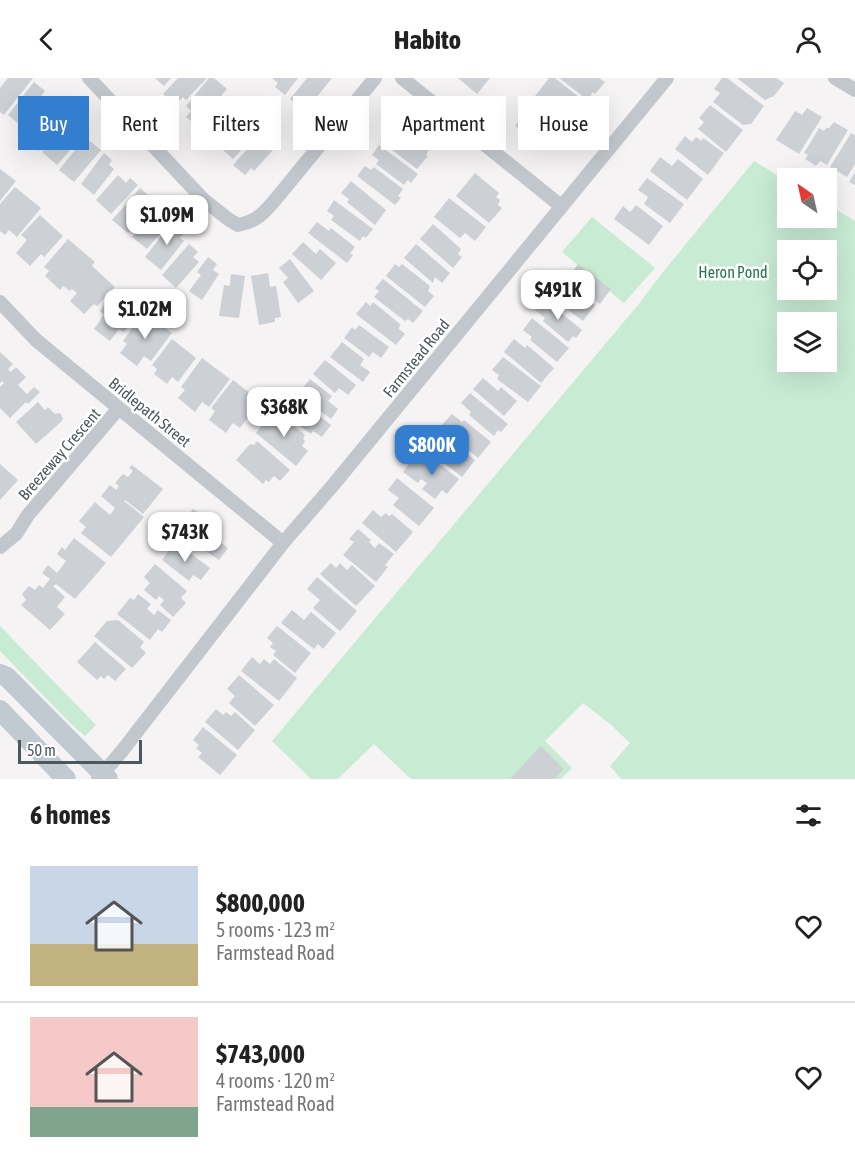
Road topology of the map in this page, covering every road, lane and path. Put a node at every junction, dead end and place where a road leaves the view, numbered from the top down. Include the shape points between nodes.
1 (89, 78) edge
2 (375, 78) edge
3 (402, 78) edge
4 (667, 78) edge
5 (835, 78) edge
6 (855, 90) edge
7 (561, 206) junction
8 (0, 302) edge
9 (119, 408) junction
10 (283, 543) junction
11 (0, 548) edge
12 (0, 674) edge
13 (0, 710) edge
14 (103, 777) edge
15 (66, 779) edge

1 - 2 street via 204,200 238,225 261,216
3 - 7 street
4 - 7 street, Farmstead Road
5 - 6 street
7 - 10 street, Farmstead Road
8 - 9 street, Bridlepath Street via 36,340
9 - 10 street, Bridlepath Street
9 - 11 street, Breezeway Crescent via 16,534
10 - 14 street, Farmstead Road
12 - 14 main road
13 - 15 main road

